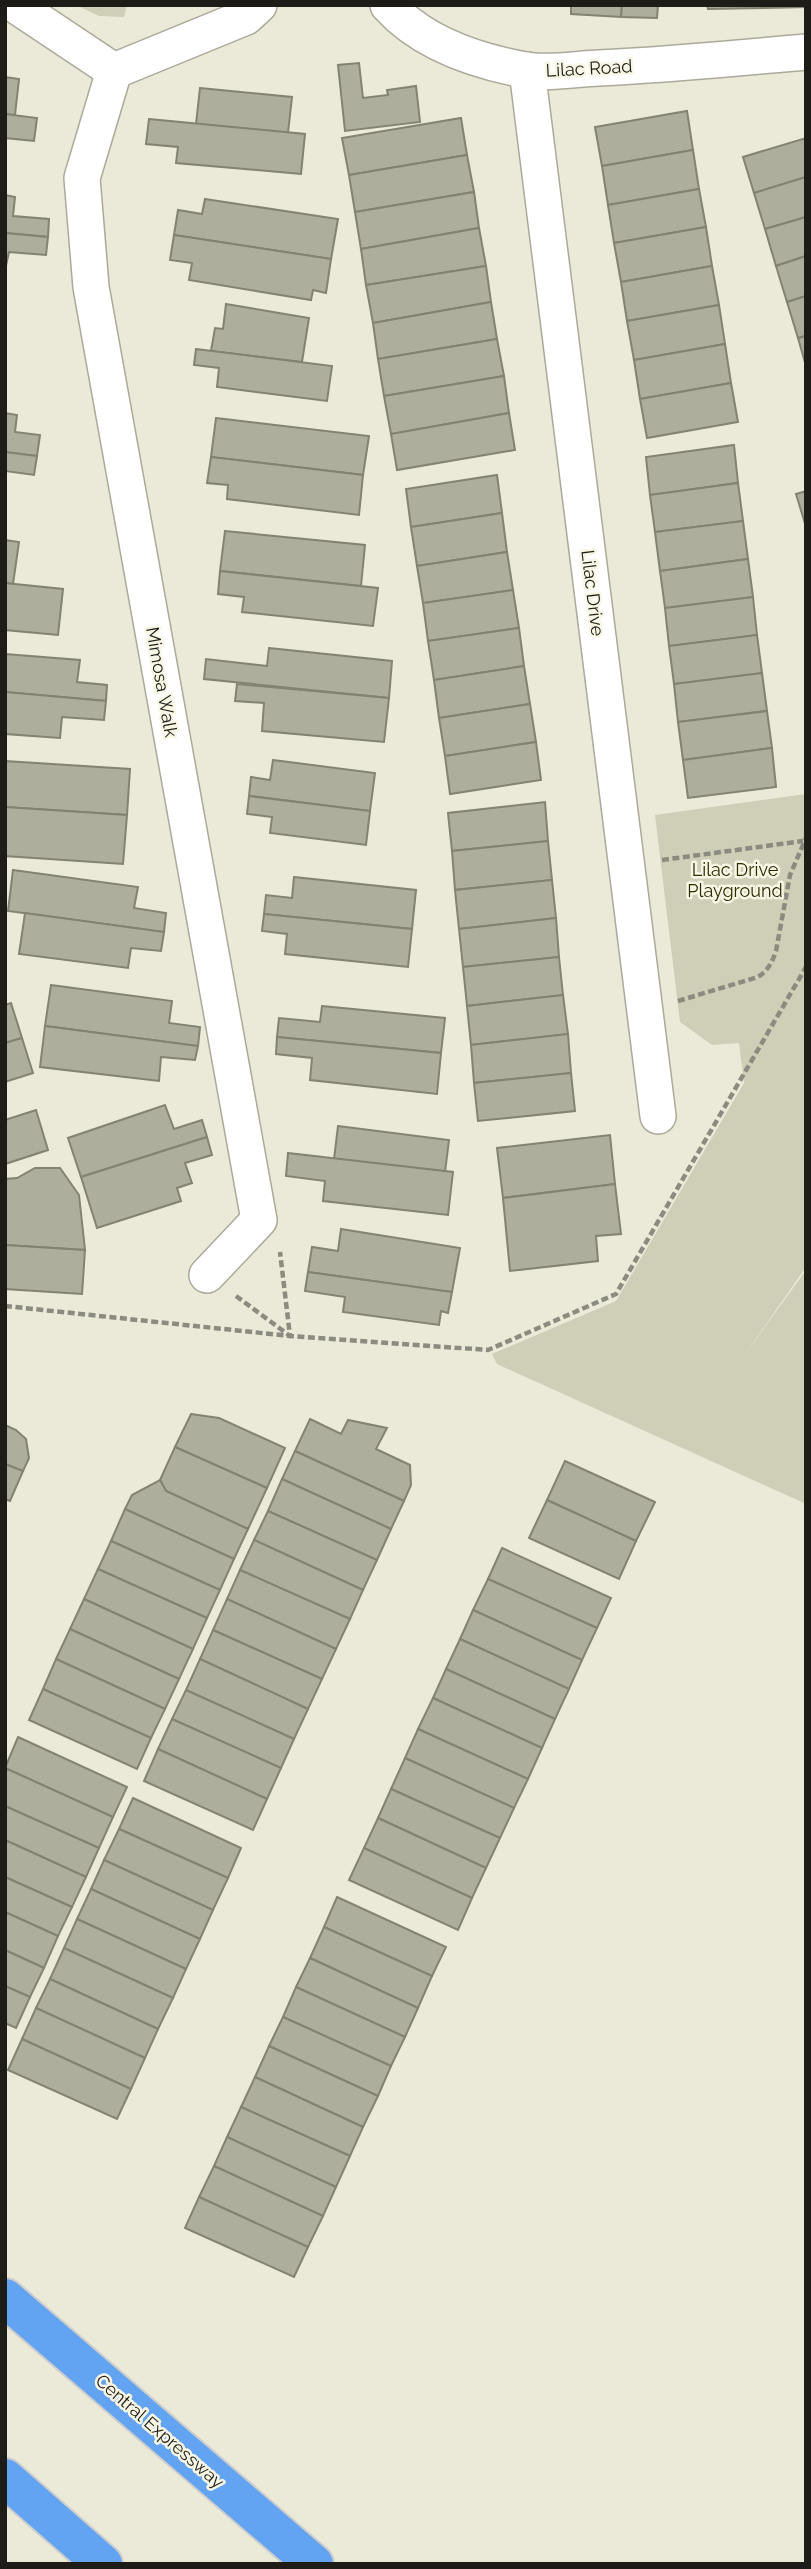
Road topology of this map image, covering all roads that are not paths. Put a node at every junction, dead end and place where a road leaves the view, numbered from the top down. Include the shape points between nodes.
1 (15, 5) edge
2 (259, 5) edge
3 (388, 5) edge
4 (806, 52) edge
5 (527, 70) junction
6 (114, 71) junction
7 (658, 1115) dead end
8 (207, 1276) dead end
9 (5, 2298) edge
10 (5, 2478) edge
11 (91, 2556) edge
12 (314, 2564) edge

1 - 6 street
2 - 6 street via 246,18
3 - 5 street, Lilac Road via 415,29 461,53
4 - 5 street, Lilac Road
5 - 7 street, Lilac Drive
6 - 8 street, Mimosa Walk via 82,178 91,287 259,1220
9 - 12 highway, Central Expressway
10 - 11 highway

